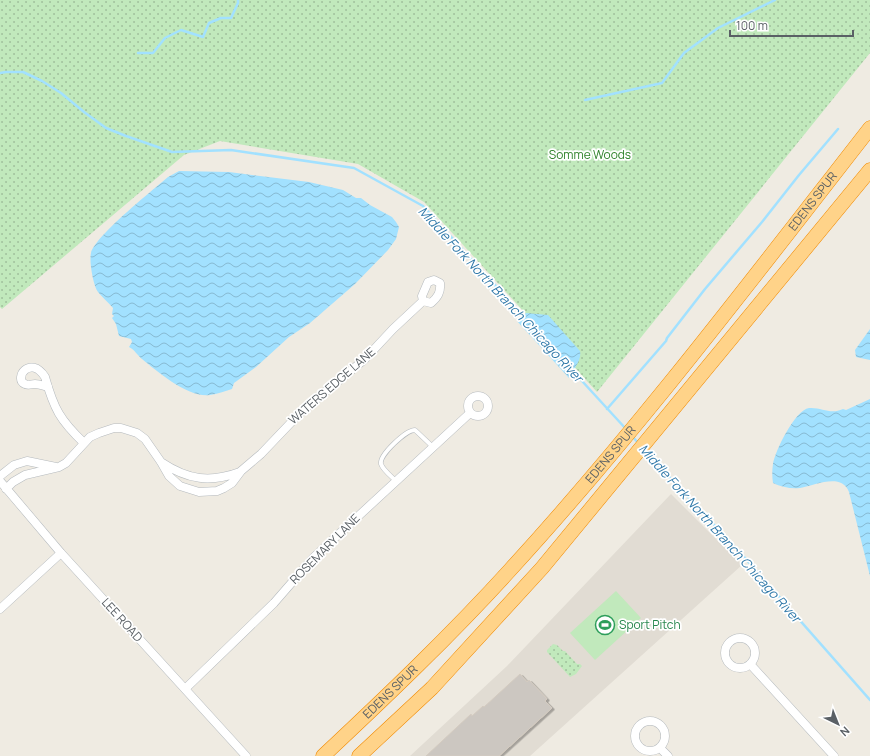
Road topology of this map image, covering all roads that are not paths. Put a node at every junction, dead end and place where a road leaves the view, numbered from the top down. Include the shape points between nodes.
1 (870, 128) edge
2 (870, 170) edge
3 (423, 301) dead end
4 (48, 387) dead end
5 (470, 413) dead end
6 (84, 443) junction
7 (433, 447) junction
8 (161, 462) junction
9 (59, 467) junction
10 (241, 471) junction
11 (0, 476) edge
12 (0, 481) edge
13 (396, 481) junction
14 (6, 490) junction
15 (61, 553) junction
16 (0, 609) edge
17 (750, 664) dead end
18 (184, 689) junction
19 (660, 748) dead end
20 (246, 756) edge
21 (323, 756) edge
22 (359, 756) edge
23 (668, 756) edge
24 (834, 756) edge

1 - 21 highway, EDENS SPUR via 619,445 510,570 411,673
2 - 22 highway, EDENS SPUR via 542,568 432,688
3 - 10 street, WATERS EDGE LANE via 393,328 365,359 302,411
4 - 6 street via 53,404 63,421
5 - 7 street, ROSEMARY LANE
6 - 8 street, WATERS EDGE LANE via 99,433 121,428 137,433 145,439
6 - 9 street, WATERS EDGE LANE
7 - 13 street, ROSEMARY LANE
7 - 13 lane via 415,430 402,436 381,460 383,468
8 - 10 street, WATERS EDGE LANE via 183,474 205,479 229,476
8 - 10 street, WATERS EDGE LANE via 173,481 199,492 224,488 232,483
9 - 11 street via 26,461 14,465
9 - 14 street, WATERS EDGE LANE via 25,475
12 - 14 street, LEE ROAD
13 - 18 street, ROSEMARY LANE via 314,557 274,603
14 - 15 street, LEE ROAD
15 - 16 street
15 - 18 street, LEE ROAD
17 - 24 street
18 - 20 street, LEE ROAD
19 - 23 street

